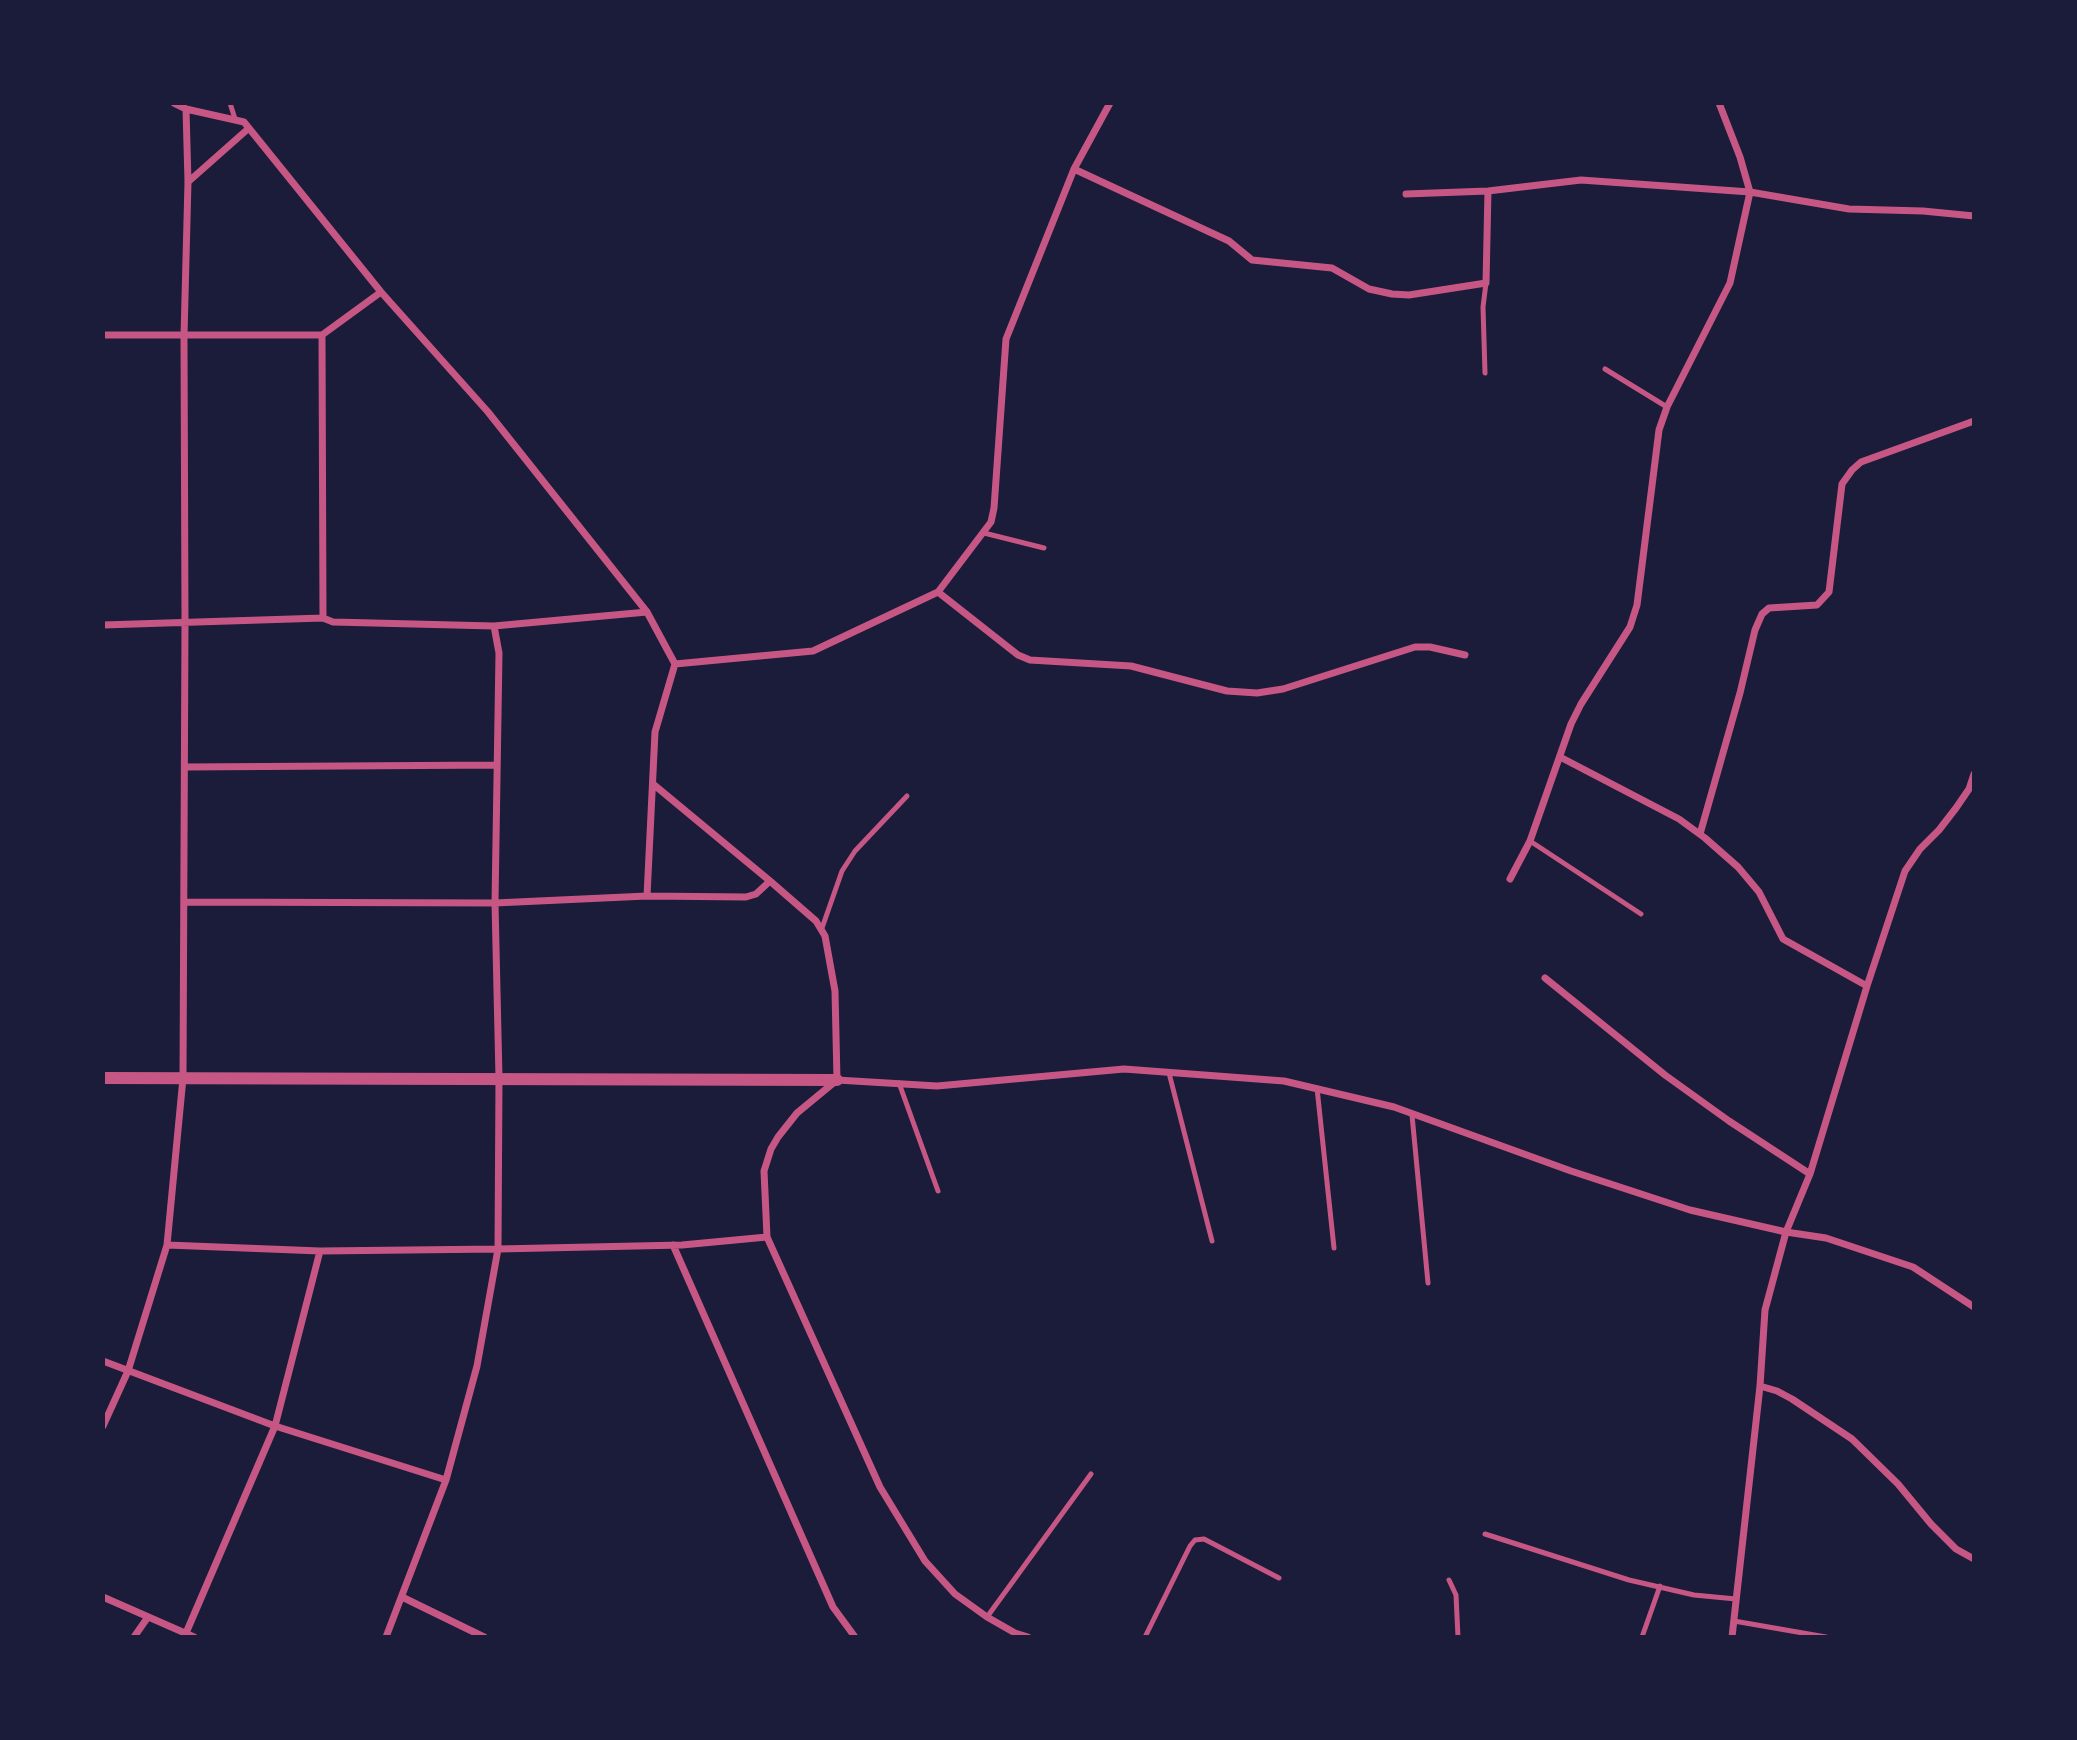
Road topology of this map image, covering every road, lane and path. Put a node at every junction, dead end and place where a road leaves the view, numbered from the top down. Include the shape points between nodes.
1 (174, 103) edge
2 (230, 103) edge
3 (1110, 103) edge
4 (1719, 103) edge
5 (186, 109) junction
6 (235, 118) junction
7 (249, 128) junction
8 (1074, 169) junction
9 (188, 182) junction
10 (1488, 191) junction
11 (1750, 192) junction
12 (1406, 194) dead end
13 (1974, 216) edge
14 (1486, 283) junction
15 (381, 292) junction
16 (103, 335) edge
17 (322, 335) junction
18 (184, 336) junction
19 (1605, 369) dead end
20 (1485, 373) dead end
21 (1667, 407) junction
22 (1974, 421) edge
23 (984, 533) junction
24 (1044, 548) dead end
25 (938, 592) junction
26 (648, 612) junction
27 (323, 618) junction
28 (186, 623) junction
29 (103, 625) edge
30 (494, 626) junction
31 (1465, 655) dead end
32 (675, 664) junction
33 (1560, 757) junction
34 (497, 765) junction
35 (184, 767) junction
36 (1974, 774) edge
37 (653, 784) junction
38 (907, 796) dead end
39 (1700, 834) junction
40 (1530, 841) junction
41 (1510, 879) dead end
42 (770, 881) junction
43 (647, 896) junction
44 (184, 902) junction
45 (495, 903) junction
46 (1641, 914) dead end
47 (822, 928) junction
48 (1545, 978) dead end
49 (1867, 986) junction
50 (1169, 1073) junction
51 (103, 1078) edge
52 (183, 1078) junction
53 (499, 1078) junction
54 (836, 1080) junction
55 (899, 1083) junction
56 (1317, 1088) junction
57 (1412, 1115) junction
58 (1810, 1174) junction
59 (938, 1191) dead end
60 (1786, 1232) junction
61 (767, 1237) junction
62 (1212, 1241) dead end
63 (167, 1245) junction
64 (674, 1245) junction
65 (1334, 1248) dead end
66 (498, 1249) junction
67 (320, 1251) junction
68 (1429, 1283) dead end
69 (1974, 1307) edge
70 (103, 1361) edge
71 (128, 1371) junction
72 (1760, 1387) junction
73 (103, 1426) edge
74 (275, 1426) junction
75 (1091, 1474) dead end
76 (446, 1480) junction
77 (1485, 1534) dead end
78 (1974, 1559) edge
79 (1279, 1578) dead end
80 (1449, 1580) dead end
81 (1660, 1586) junction
82 (103, 1597) edge
83 (402, 1597) junction
84 (1736, 1599) junction
85 (148, 1617) junction
86 (987, 1617) junction
87 (1734, 1621) junction
88 (186, 1633) junction
89 (1014, 1635) edge
90 (134, 1637) edge
91 (194, 1637) edge
92 (386, 1637) edge
93 (484, 1637) edge
94 (855, 1637) edge
95 (1028, 1637) edge
96 (1146, 1637) edge
97 (1458, 1637) edge
98 (1642, 1637) edge
99 (1732, 1637) edge
100 (1826, 1637) edge

1 - 5 street
2 - 6 lane
3 - 8 street
4 - 11 street
5 - 6 street
5 - 9 street
6 - 7 street
7 - 9 street
7 - 15 street
8 - 14 street via 1229,241 1261,263 1332,268 1369,289 1392,294
8 - 23 street via 1006,339 994,508
9 - 18 street
10 - 11 street via 1581,180
10 - 12 street
10 - 14 street
11 - 13 street via 1849,209
11 - 21 street via 1730,283
14 - 20 lane
15 - 17 street
15 - 26 street via 488,412
16 - 18 street
17 - 18 street
17 - 27 street
18 - 28 street
19 - 21 lane
21 - 33 street via 1659,430 1637,605 1630,627 1581,704
22 - 39 street via 1861,462 1842,484 1829,592 1818,605 1769,608 1762,614
23 - 24 lane
23 - 25 street
25 - 31 street via 1018,656 1130,666 1227,691 1283,689 1415,647
25 - 32 street via 813,651
26 - 30 street
26 - 32 street
27 - 28 street
27 - 30 street via 333,622
28 - 29 street
28 - 35 street
30 - 34 street via 499,653
32 - 37 street via 654,732
33 - 39 street
33 - 40 street
34 - 35 street
34 - 45 street
35 - 44 street
36 - 49 street via 1956,808 1905,871
37 - 42 street
37 - 43 street
38 - 47 lane via 855,851 842,872
39 - 49 street via 1759,892 1783,939
40 - 41 street
40 - 46 lane
42 - 43 street via 752,897
42 - 47 street
43 - 45 street
44 - 45 street
44 - 52 street
45 - 53 street
47 - 54 street via 835,990
48 - 58 street via 1676,1082
49 - 58 street
50 - 55 street via 1124,1069 937,1086
50 - 56 street via 1284,1081
50 - 62 lane
51 - 52 street
52 - 53 street
52 - 63 street
53 - 54 street
53 - 66 street
54 - 55 street
54 - 61 street via 797,1113 771,1149 764,1171
55 - 59 lane
56 - 57 street
56 - 65 lane
57 - 60 street via 1690,1210
57 - 68 lane
58 - 60 street
60 - 69 street via 1826,1238 1913,1267
60 - 72 street via 1765,1310
61 - 64 street
61 - 86 street via 880,1487 925,1561 955,1594
63 - 67 street
63 - 71 street
64 - 66 street
64 - 94 street via 834,1606
66 - 67 street
66 - 76 street via 477,1366
67 - 74 street
70 - 71 street
71 - 73 street
71 - 74 street
72 - 78 street via 1792,1399 1852,1439 1956,1549
72 - 84 street
74 - 76 street
74 - 88 street
75 - 86 lane
76 - 83 street
77 - 81 lane
79 - 96 lane via 1204,1539 1195,1540
80 - 97 lane via 1456,1595
81 - 84 lane
81 - 98 lane
82 - 85 street
83 - 92 street
83 - 93 street
84 - 87 street
85 - 88 street
85 - 90 street
86 - 89 street
87 - 99 street
87 - 100 lane
88 - 91 street
89 - 95 street

